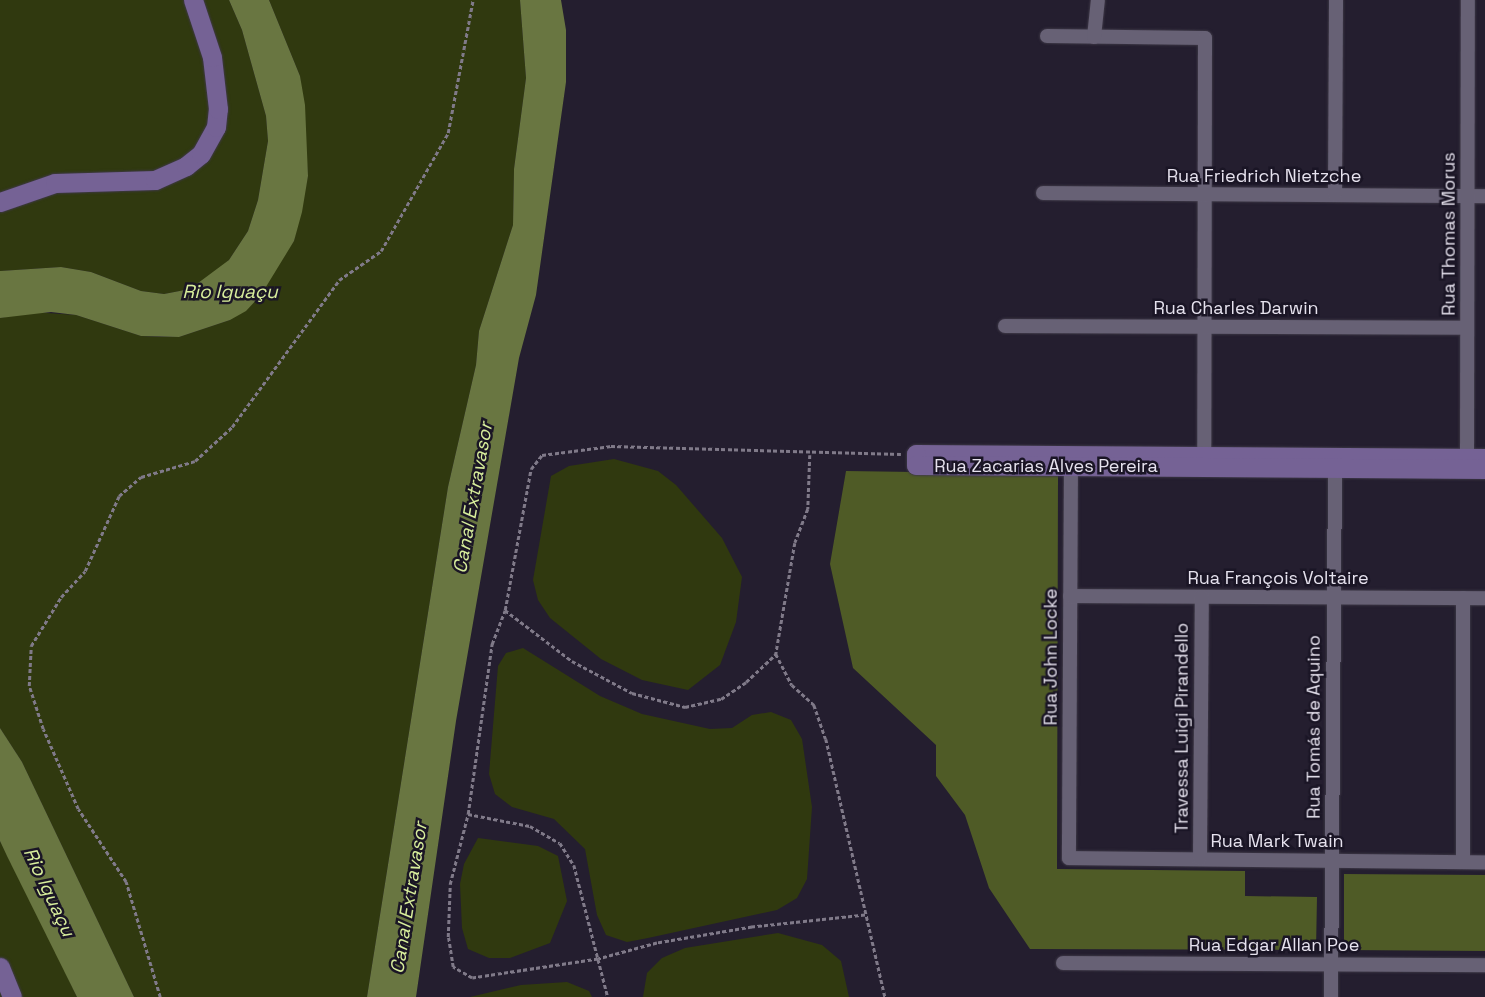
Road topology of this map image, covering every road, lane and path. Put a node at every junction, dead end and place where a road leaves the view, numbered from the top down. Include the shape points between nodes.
1 (193, 0) edge
2 (473, 0) edge
3 (1098, 0) edge
4 (1336, 0) edge
5 (1468, 0) edge
6 (1047, 36) dead end
7 (1094, 37) junction
8 (1043, 193) dead end
9 (1205, 194) junction
10 (1335, 195) junction
11 (1468, 196) junction
12 (1485, 196) edge
13 (0, 202) edge
14 (1005, 326) dead end
15 (1204, 327) junction
16 (1467, 328) junction
17 (810, 454) junction
18 (916, 454) joint
19 (1070, 460) junction
20 (1204, 461) junction
21 (1335, 462) junction
22 (1476, 464) edge
23 (1070, 596) junction
24 (1202, 597) junction
25 (1334, 597) junction
26 (1463, 598) junction
27 (1485, 598) edge
28 (505, 610) junction
29 (776, 654) junction
30 (468, 814) junction
31 (1069, 858) joint
32 (1200, 859) junction
33 (1332, 860) junction
34 (1463, 861) junction
35 (1485, 862) edge
36 (865, 914) junction
37 (598, 959) junction
38 (1063, 963) dead end
39 (1332, 964) junction
40 (1485, 965) edge
41 (0, 967) edge
42 (12, 997) edge
43 (160, 997) edge
44 (608, 997) edge
45 (885, 997) edge
46 (1332, 997) edge

1 - 13 street via 212,57 218,108 216,127 201,154 186,166 155,180 54,183
2 - 43 path via 448,133 381,252 339,280 232,427 195,461 141,477 119,496 85,571 61,597 31,646 29,686 43,729 78,809 126,882
3 - 7 street
4 - 10 street
5 - 11 street, Rua Thomas Morus
6 - 7 street
7 - 9 street via 1205,38
8 - 9 street, Rua Friedrich Nietzche
9 - 10 street, Rua Friedrich Nietzche
9 - 15 street
10 - 11 street, Rua Friedrich Nietzche
11 - 12 street, Rua Friedrich Nietzche
11 - 16 street, Rua Thomas Morus
14 - 15 street, Rua Charles Darwin
15 - 16 street, Rua Charles Darwin
15 - 20 street
16 - 22 street, Rua Thomas Morus
17 - 18 path
17 - 28 path via 610,446 542,455 531,469
17 - 29 path via 808,509 795,542
18 - 19 street, Rua Zacarias Alves Pereira
19 - 20 street, Rua Zacarias Alves Pereira
19 - 23 street, Rua John Locke
20 - 21 street, Rua Zacarias Alves Pereira
21 - 22 street, Rua Zacarias Alves Pereira
21 - 25 street, Rua Tomás de Aquino
23 - 24 street, Rua François Voltaire
23 - 31 street, Rua John Locke
24 - 25 street, Rua François Voltaire
24 - 32 street, Travessa Luigi Pirandello
25 - 26 street, Rua François Voltaire
25 - 33 street, Rua Tomás de Aquino
26 - 27 street, Rua François Voltaire
26 - 34 street
28 - 29 path via 580,666 632,693 685,707 721,699 746,682
28 - 30 path via 492,644
29 - 36 path via 792,685 814,706 826,739
30 - 37 path via 530,826 560,843 574,865
30 - 37 path via 450,884 448,937 453,967 472,978
31 - 32 street, Rua Mark Twain
32 - 33 street, Rua Mark Twain
33 - 34 street, Rua Mark Twain
33 - 39 street, Rua Tomás de Aquino
34 - 35 street, Rua Mark Twain
36 - 37 path via 752,927 657,943
36 - 45 path
37 - 44 path
38 - 39 street, Rua Edgar Allan Poe
39 - 40 street, Rua Edgar Allan Poe
39 - 46 street, Rua Tomás de Aquino
41 - 42 street

